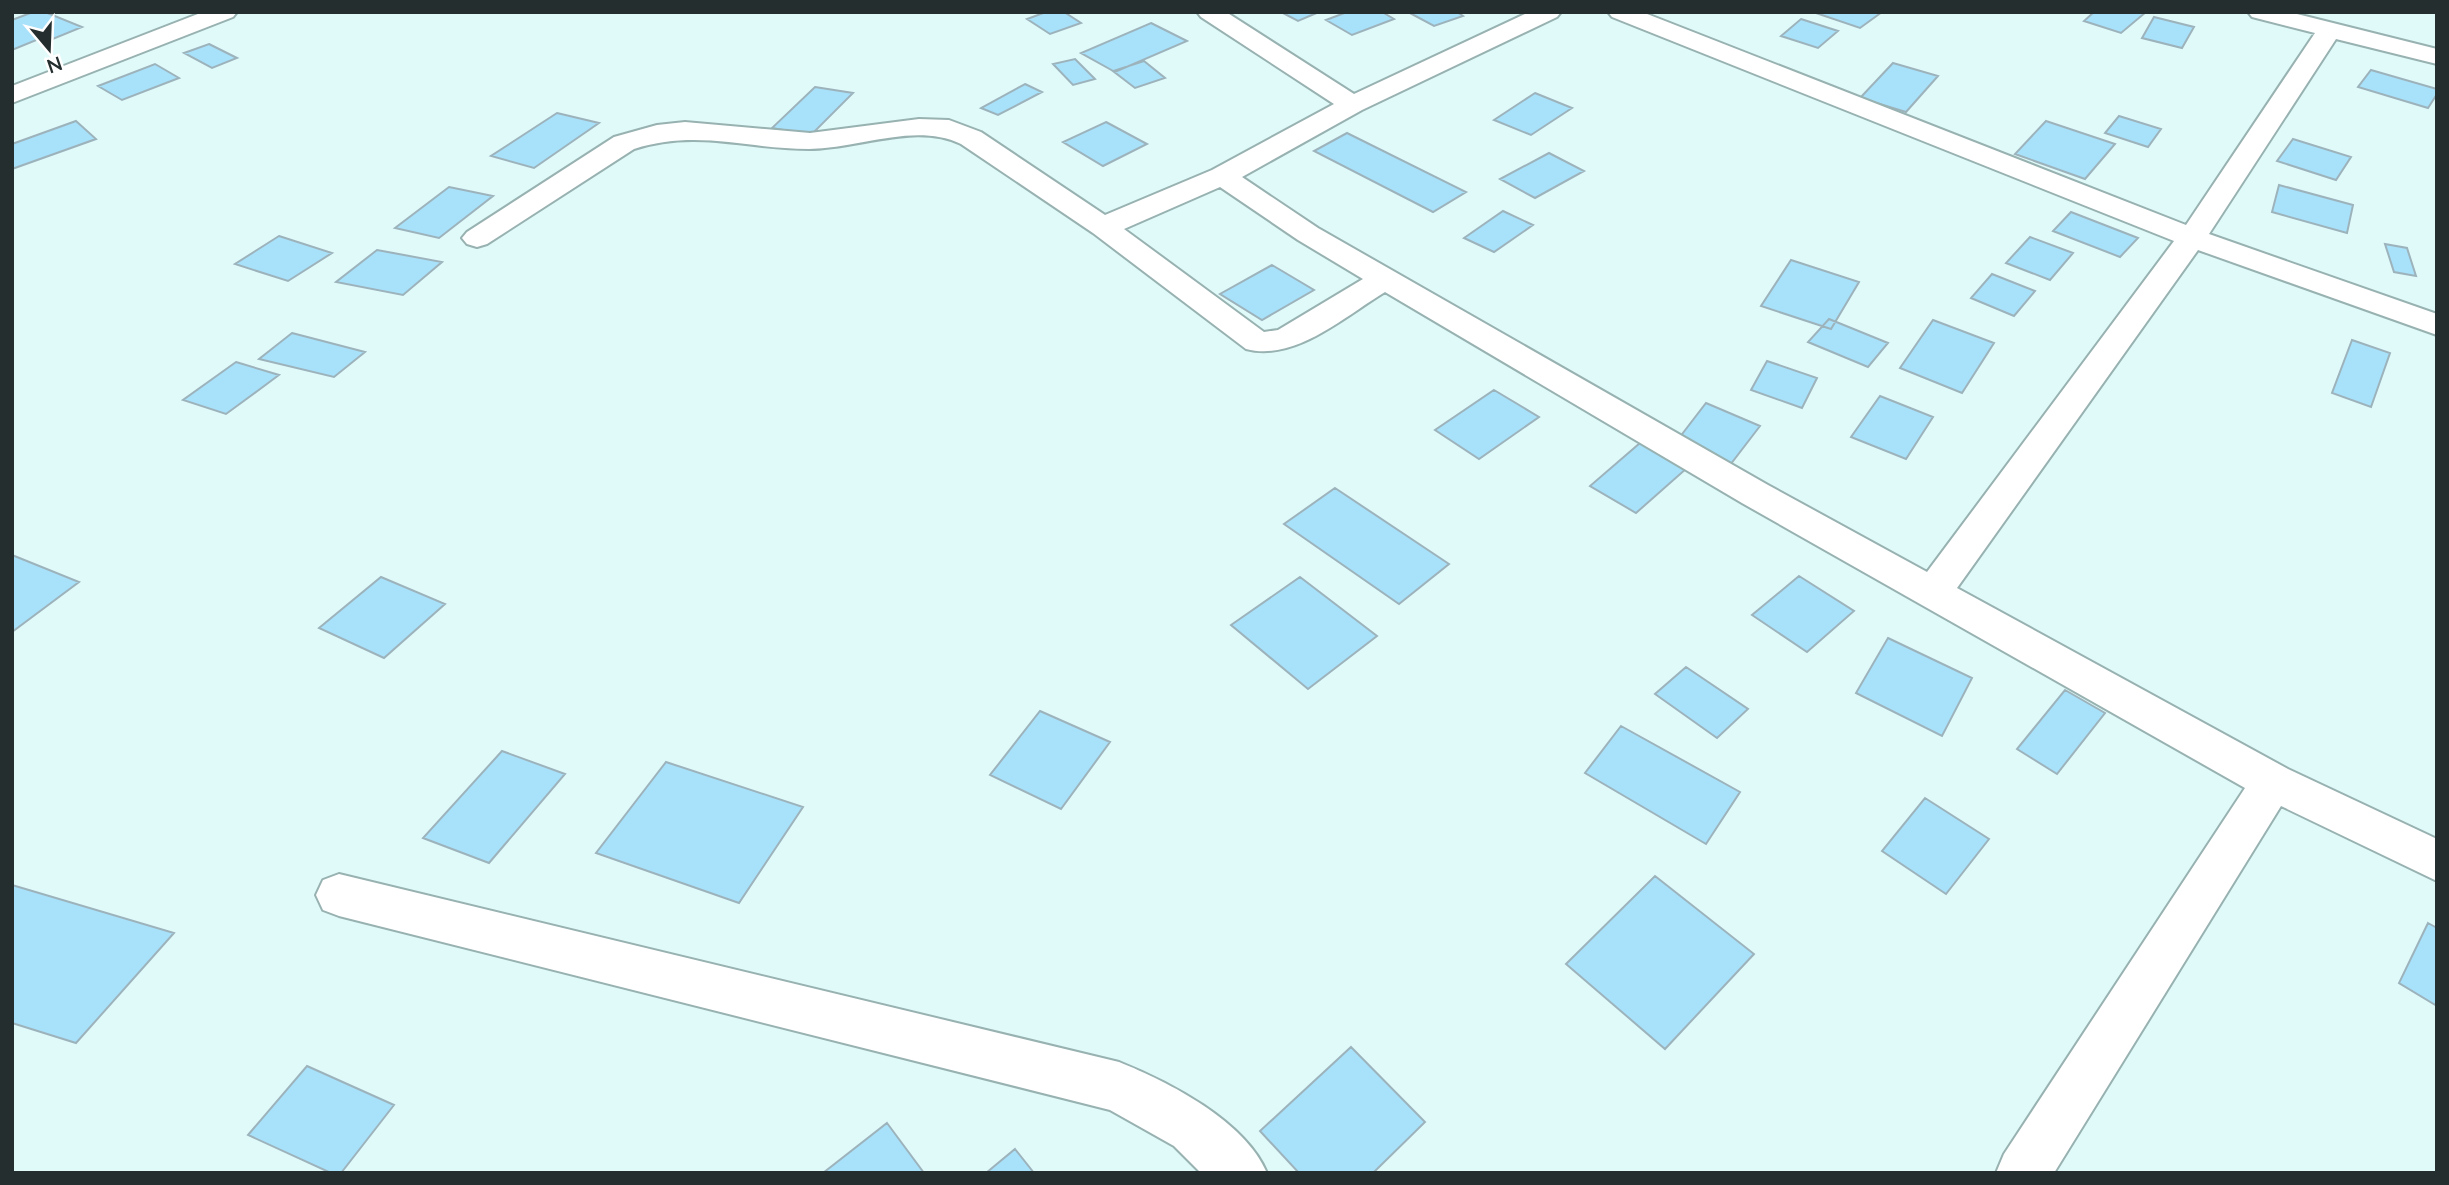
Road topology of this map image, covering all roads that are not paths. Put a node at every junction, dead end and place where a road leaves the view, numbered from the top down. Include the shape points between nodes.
1 (225, 12) edge
2 (1209, 12) edge
3 (1549, 12) edge
4 (1620, 12) edge
5 (2260, 12) edge
6 (2329, 30) junction
7 (2437, 57) edge
8 (12, 94) edge
9 (1353, 104) junction
10 (1222, 176) junction
11 (1103, 227) junction
12 (477, 238) dead end
13 (2192, 238) junction
14 (1384, 279) junction
15 (2437, 325) edge
16 (1933, 593) junction
17 (2273, 782) junction
18 (2437, 861) edge
19 (339, 895) dead end
20 (1240, 1173) edge
21 (2023, 1173) edge

1 - 8 street
2 - 9 street
3 - 9 street
4 - 13 street
5 - 6 street
6 - 7 street
6 - 13 street
9 - 10 street
10 - 11 street
10 - 14 street
11 - 12 street via 949,128 919,127 810,141 685,130 624,143
11 - 14 street via 1257,342 1289,337
13 - 15 street
13 - 16 street
14 - 16 street
16 - 17 street
17 - 18 street
17 - 21 street
19 - 20 street via 1119,1087 1192,1129

